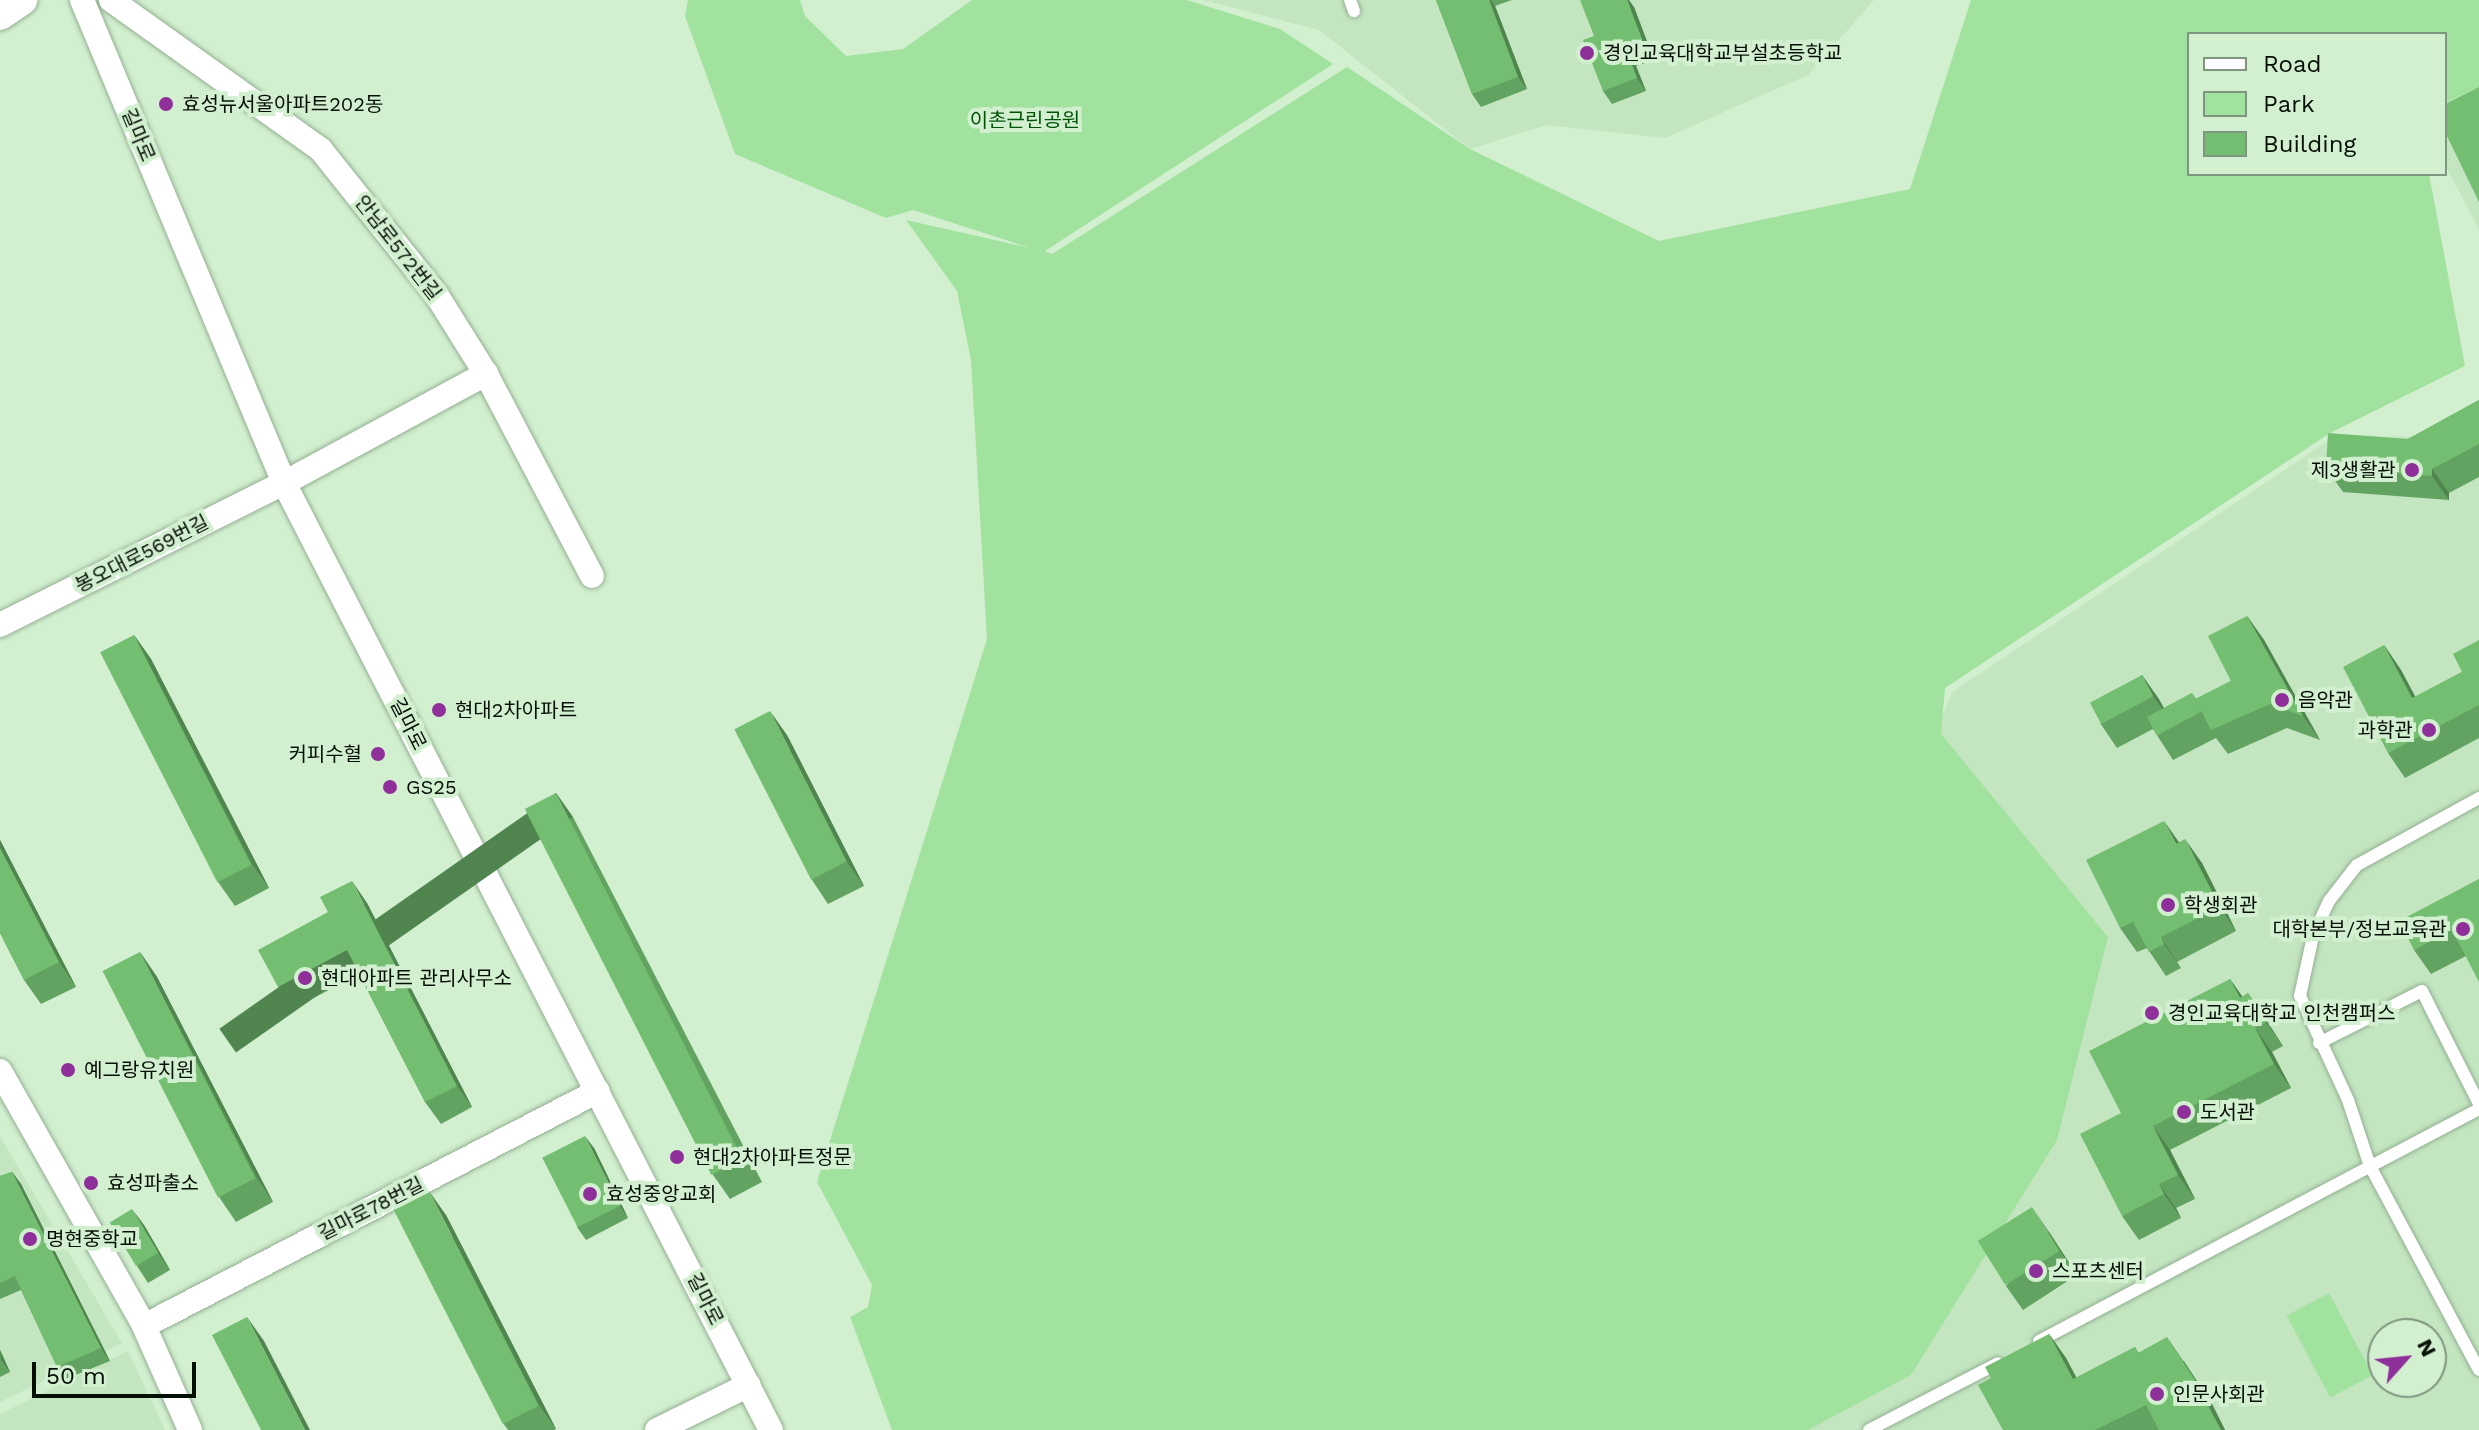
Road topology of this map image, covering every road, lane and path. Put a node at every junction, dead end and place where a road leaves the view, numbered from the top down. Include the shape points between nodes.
1 (22, 0) edge
2 (82, 0) edge
3 (111, 0) edge
4 (0, 15) edge
5 (486, 374) junction
6 (284, 483) junction
7 (592, 576) dead end
8 (0, 625) edge
9 (2479, 798) edge
10 (2319, 1043) junction
11 (0, 1071) edge
12 (598, 1091) junction
13 (2479, 1106) edge
14 (2370, 1166) junction
15 (144, 1326) junction
16 (2022, 1349) edge
17 (2008, 1357) edge
18 (2479, 1370) edge
19 (749, 1385) junction
20 (190, 1430) edge
21 (657, 1430) edge
22 (771, 1430) edge
23 (1869, 1430) edge

1 - 4 street
2 - 6 street, 길마로
3 - 5 street, 안남로572번길 via 321,150 436,294
5 - 6 street, 봉오대로569번길
5 - 7 street, 안남로572번길
6 - 8 street, 봉오대로569번길
6 - 12 street, 길마로
9 - 10 lane via 2375,852 2329,901 2302,968 2300,996
10 - 13 lane via 2422,991
10 - 14 lane via 2348,1100
11 - 15 street
12 - 15 street, 길마로78번길
12 - 19 street, 길마로
13 - 14 lane
14 - 16 lane
14 - 18 lane
15 - 20 street
17 - 23 lane
19 - 21 street
19 - 22 street, 길마로

